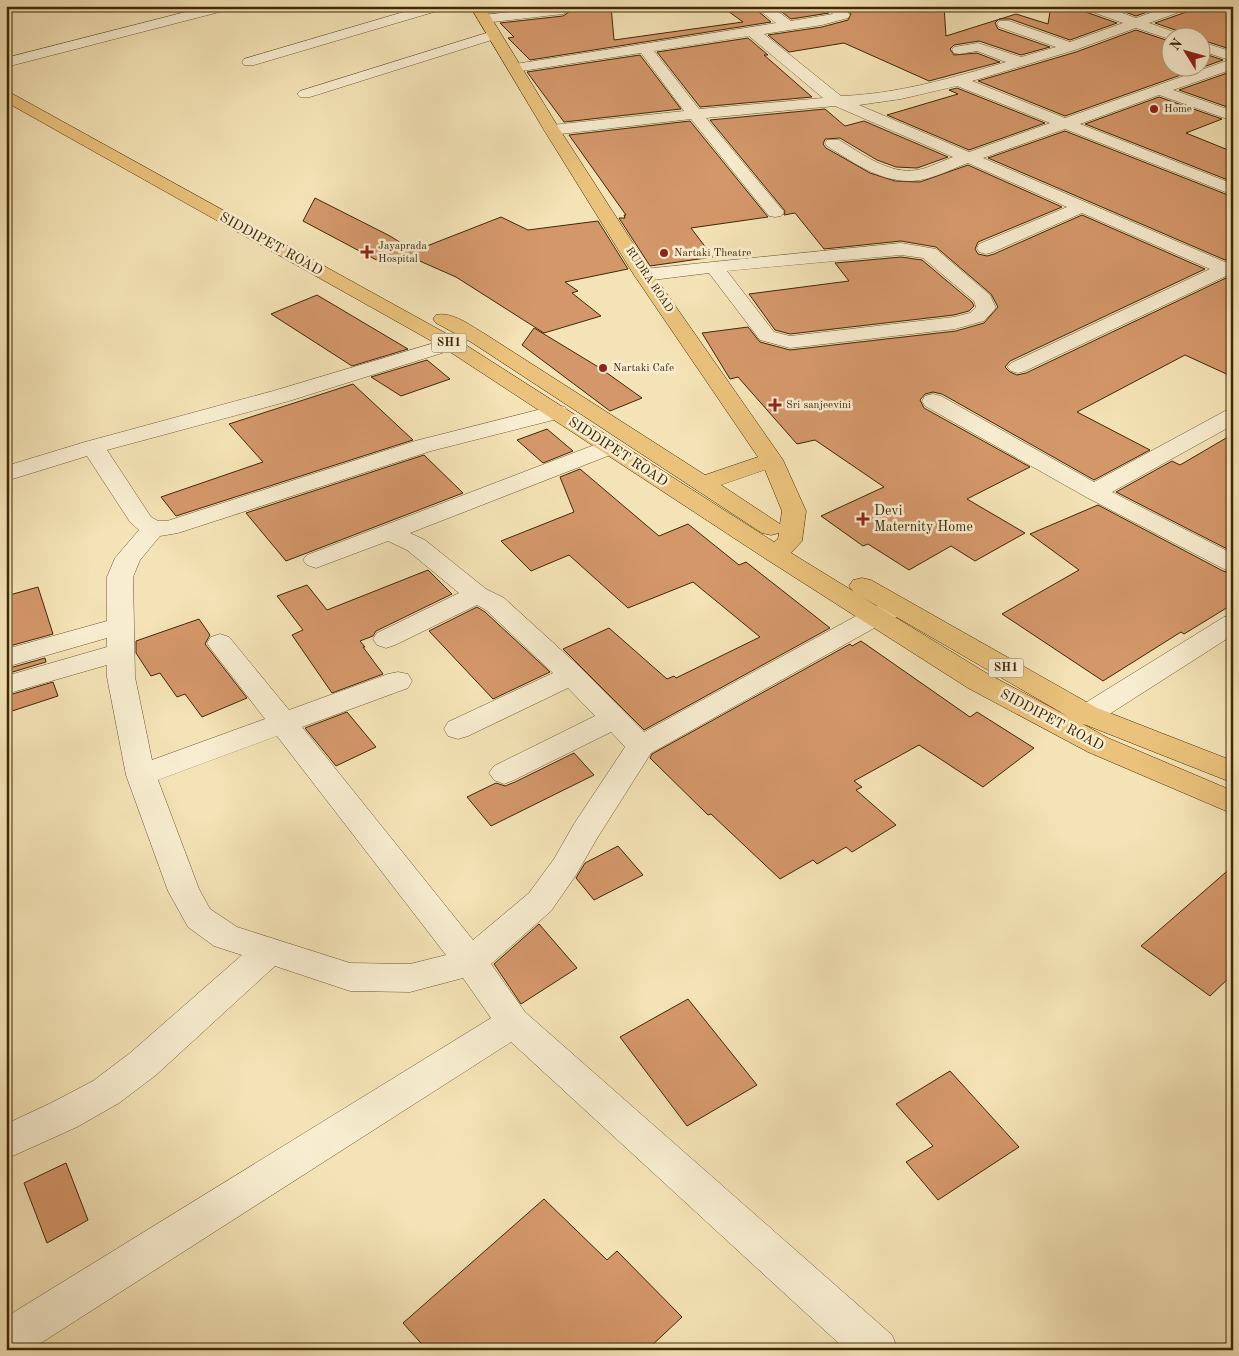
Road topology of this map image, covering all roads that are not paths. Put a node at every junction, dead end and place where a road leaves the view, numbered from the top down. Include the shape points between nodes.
1 (226, 6) edge
2 (439, 6) edge
3 (761, 6) edge
4 (831, 6) edge
5 (1089, 6) edge
6 (1183, 6) edge
7 (564, 10) dead end
8 (485, 20) edge
9 (1136, 22) junction
10 (1004, 24) dead end
11 (787, 25) junction
12 (752, 31) junction
13 (1162, 32) edge
14 (1070, 47) junction
15 (644, 48) junction
16 (960, 50) dead end
17 (1212, 50) edge
18 (1233, 57) edge
19 (249, 62) dead end
20 (1020, 62) junction
21 (6, 63) edge
22 (1233, 64) edge
23 (515, 68) junction
24 (6, 75) edge
25 (958, 81) junction
26 (1158, 90) junction
27 (305, 94) dead end
28 (6, 96) edge
29 (838, 101) junction
30 (695, 114) junction
31 (1233, 116) edge
32 (1064, 123) junction
33 (552, 130) junction
34 (833, 143) dead end
35 (967, 158) junction
36 (1233, 190) edge
37 (1082, 206) junction
38 (774, 212) dead end
39 (986, 248) dead end
40 (714, 267) junction
41 (1230, 268) edge
42 (644, 275) junction
43 (451, 344) junction
44 (1018, 367) dead end
45 (933, 402) dead end
46 (557, 412) junction
47 (1233, 416) edge
48 (93, 447) junction
49 (610, 447) junction
50 (772, 460) junction
51 (6, 474) edge
52 (702, 484) junction
53 (1094, 492) junction
54 (153, 529) junction
55 (390, 533) junction
56 (782, 547) junction
57 (316, 560) dead end
58 (1233, 564) edge
59 (477, 595) junction
60 (886, 612) junction
61 (1233, 623) edge
62 (120, 639) junction
63 (386, 639) dead end
64 (220, 643) dead end
65 (6, 658) edge
66 (572, 674) junction
67 (398, 680) dead end
68 (6, 686) edge
69 (1087, 715) junction
70 (614, 719) junction
71 (282, 722) junction
72 (458, 729) dead end
73 (641, 746) junction
74 (504, 773) dead end
75 (1233, 773) edge
76 (141, 775) junction
77 (1233, 803) edge
78 (268, 952) junction
79 (471, 962) junction
80 (513, 1022) junction
81 (6, 1142) edge
82 (6, 1341) edge
83 (877, 1350) edge

1 - 21 street
2 - 19 street
3 - 11 street
4 - 11 street via 843,15
5 - 9 street
6 - 9 street
7 - 8 street
8 - 23 main road, RUDRA ROAD
8 - 27 street
9 - 13 street
9 - 14 street
10 - 14 street
11 - 12 street
12 - 15 street
12 - 29 street
14 - 20 street
15 - 23 street
15 - 30 street
16 - 20 street via 978,47
17 - 18 street
20 - 25 street
22 - 26 street
23 - 33 main road, RUDRA ROAD
24 - 52 main road, SIDDIPET ROAD / SH1 via 117,140 478,338
25 - 29 street via 869,100
25 - 32 street
26 - 31 street
26 - 32 street
28 - 43 main road, SIDDIPET ROAD / SH1
29 - 30 street
29 - 35 street
30 - 33 street
30 - 38 street
32 - 35 street
32 - 36 street
33 - 42 main road, RUDRA ROAD
34 - 35 street via 875,168 913,176
35 - 37 street
37 - 39 street
37 - 41 street
40 - 40 street via 767,336 781,341 955,324 977,316 986,308 983,299 938,259 929,253 901,248
40 - 42 street
41 - 44 street
42 - 50 main road, RUDRA ROAD
43 - 46 main road, SIDDIPET ROAD / SH1
43 - 48 street via 281,396
45 - 53 street
46 - 49 main road, SIDDIPET ROAD / SH1
46 - 54 street via 423,446 169,528
47 - 53 street
48 - 51 street
48 - 54 street via 142,522
49 - 55 street
49 - 56 main road, SIDDIPET ROAD / SH1
50 - 52 main road
50 - 56 main road, RUDRA ROAD via 794,511
52 - 56 main road, SIDDIPET ROAD / SH1
53 - 58 street
54 - 62 street via 128,558 120,577
55 - 57 street
55 - 59 street via 416,545
56 - 60 main road, SIDDIPET ROAD / SH1
59 - 63 street
59 - 66 street via 495,604
60 - 69 main road, SIDDIPET ROAD / SH1
60 - 73 street
60 - 77 main road, SIDDIPET ROAD / SH1 via 978,681 1098,745
61 - 69 street
62 - 65 street
62 - 68 street
62 - 76 street via 121,677
64 - 71 street
66 - 70 street
66 - 72 street
67 - 71 street
69 - 75 main road, SIDDIPET ROAD / SH1
70 - 73 street
70 - 74 street
71 - 76 street
71 - 79 street
73 - 79 street via 540,902
76 - 78 street via 184,891 199,918 226,937
78 - 79 street via 350,977 410,978
78 - 81 street via 143,1064 106,1092
79 - 80 street
80 - 82 street
80 - 83 street

